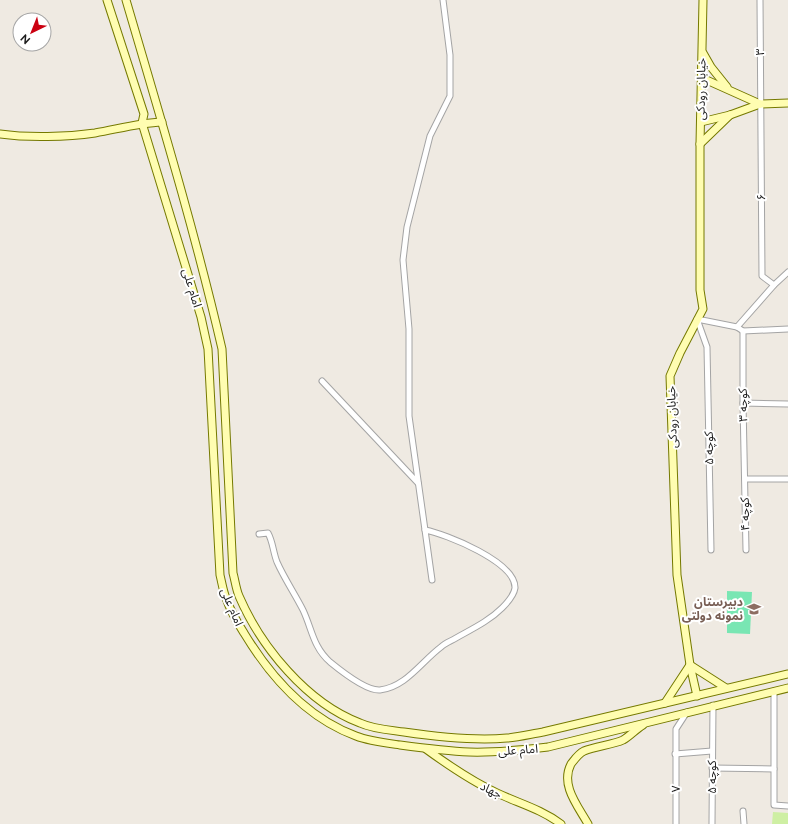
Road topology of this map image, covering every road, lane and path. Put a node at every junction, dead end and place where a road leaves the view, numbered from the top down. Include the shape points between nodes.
1 (107, 0) edge
2 (126, 0) edge
3 (443, 0) edge
4 (703, 0) edge
5 (760, 0) edge
6 (702, 52) junction
7 (702, 78) junction
8 (730, 90) junction
9 (788, 103) edge
10 (760, 104) junction
11 (730, 115) junction
12 (162, 122) junction
13 (701, 122) junction
14 (142, 123) junction
15 (0, 134) edge
16 (700, 144) junction
17 (788, 272) edge
18 (774, 285) junction
19 (698, 319) junction
20 (737, 327) junction
21 (788, 329) edge
22 (743, 331) junction
23 (221, 346) junction
24 (208, 349) junction
25 (322, 381) dead end
26 (743, 404) junction
27 (788, 404) edge
28 (745, 479) junction
29 (788, 479) edge
30 (418, 483) junction
31 (424, 530) junction
32 (259, 534) dead end
33 (711, 550) dead end
34 (746, 550) dead end
35 (432, 580) dead end
36 (690, 665) junction
37 (788, 674) edge
38 (726, 688) junction
39 (788, 688) edge
40 (774, 691) junction
41 (697, 696) junction
42 (665, 703) junction
43 (713, 706) junction
44 (687, 712) junction
45 (645, 723) junction
46 (426, 748) junction
47 (712, 751) junction
48 (676, 754) junction
49 (712, 768) junction
50 (774, 769) junction
51 (788, 806) edge
52 (743, 811) dead end
53 (561, 824) edge
54 (588, 824) edge
55 (676, 824) edge
56 (712, 824) edge
57 (744, 824) edge

1 - 14 main road, امام علی via 144,114
2 - 12 main road, امام علی
3 - 30 street via 450,55 450,96 430,136 407,227 402,260 409,329 409,416
4 - 6 main road, خیابان رودکی
5 - 10 street, ۳
6 - 7 main road, خیابان رودکی
6 - 8 main road via 710,67
7 - 8 main road
7 - 13 main road, خیابان رودکی
8 - 10 main road
9 - 10 main road
10 - 11 main road
10 - 18 street, ۶ via 762,276
11 - 13 main road
11 - 16 main road
12 - 14 main road
12 - 23 main road, امام علی
13 - 16 main road, خیابان رودکی
14 - 15 main road via 95,133 48,136
14 - 24 main road, امام علی via 201,317
16 - 19 main road, خیابان رودکی via 700,290 703,309
17 - 18 street
18 - 20 street
19 - 20 street
19 - 33 street, کوچه ۵ via 707,347
19 - 36 main road, خیابان رودکی via 670,376 677,575
20 - 22 street
21 - 22 street
22 - 26 street, کوچه ۳
23 - 24 main road
23 - 42 main road, امام علی via 231,550 238,595 268,647 292,675 320,701 339,714 361,724 470,739 507,738 543,732
24 - 46 main road, امام علی via 220,575 226,599 237,622 257,654 282,684 311,711 333,726 357,736 382,742
25 - 30 street
26 - 27 street
26 - 28 street, کوچه ۳
28 - 29 street
28 - 34 street, کوچه ۴
30 - 31 street
31 - 32 street via 433,531 485,554 506,569 515,588 510,600 491,618 442,646 399,683 379,690 370,689 323,655 277,562 271,538 268,533
31 - 35 street
36 - 38 main road
36 - 41 main road, خیابان رودکی
36 - 42 main road
37 - 38 main road, امام علی
38 - 41 main road, امام علی
39 - 40 main road, امام علی
40 - 43 main road, امام علی
40 - 50 street
41 - 42 main road, امام علی
43 - 44 main road, امام علی
43 - 47 street, کوچه ۵
44 - 45 main road, امام علی
44 - 48 street, ۷ via 676,729
45 - 46 main road, امام علی via 548,747 470,752
45 - 54 main road via 622,740 583,752 571,765 567,777 570,791
46 - 53 main road, جهاد via 470,779
47 - 48 street
47 - 49 street, کوچه ۵
48 - 55 street, ۷
49 - 50 street
49 - 56 street, کوچه ۵
50 - 51 street via 774,806
52 - 57 street

